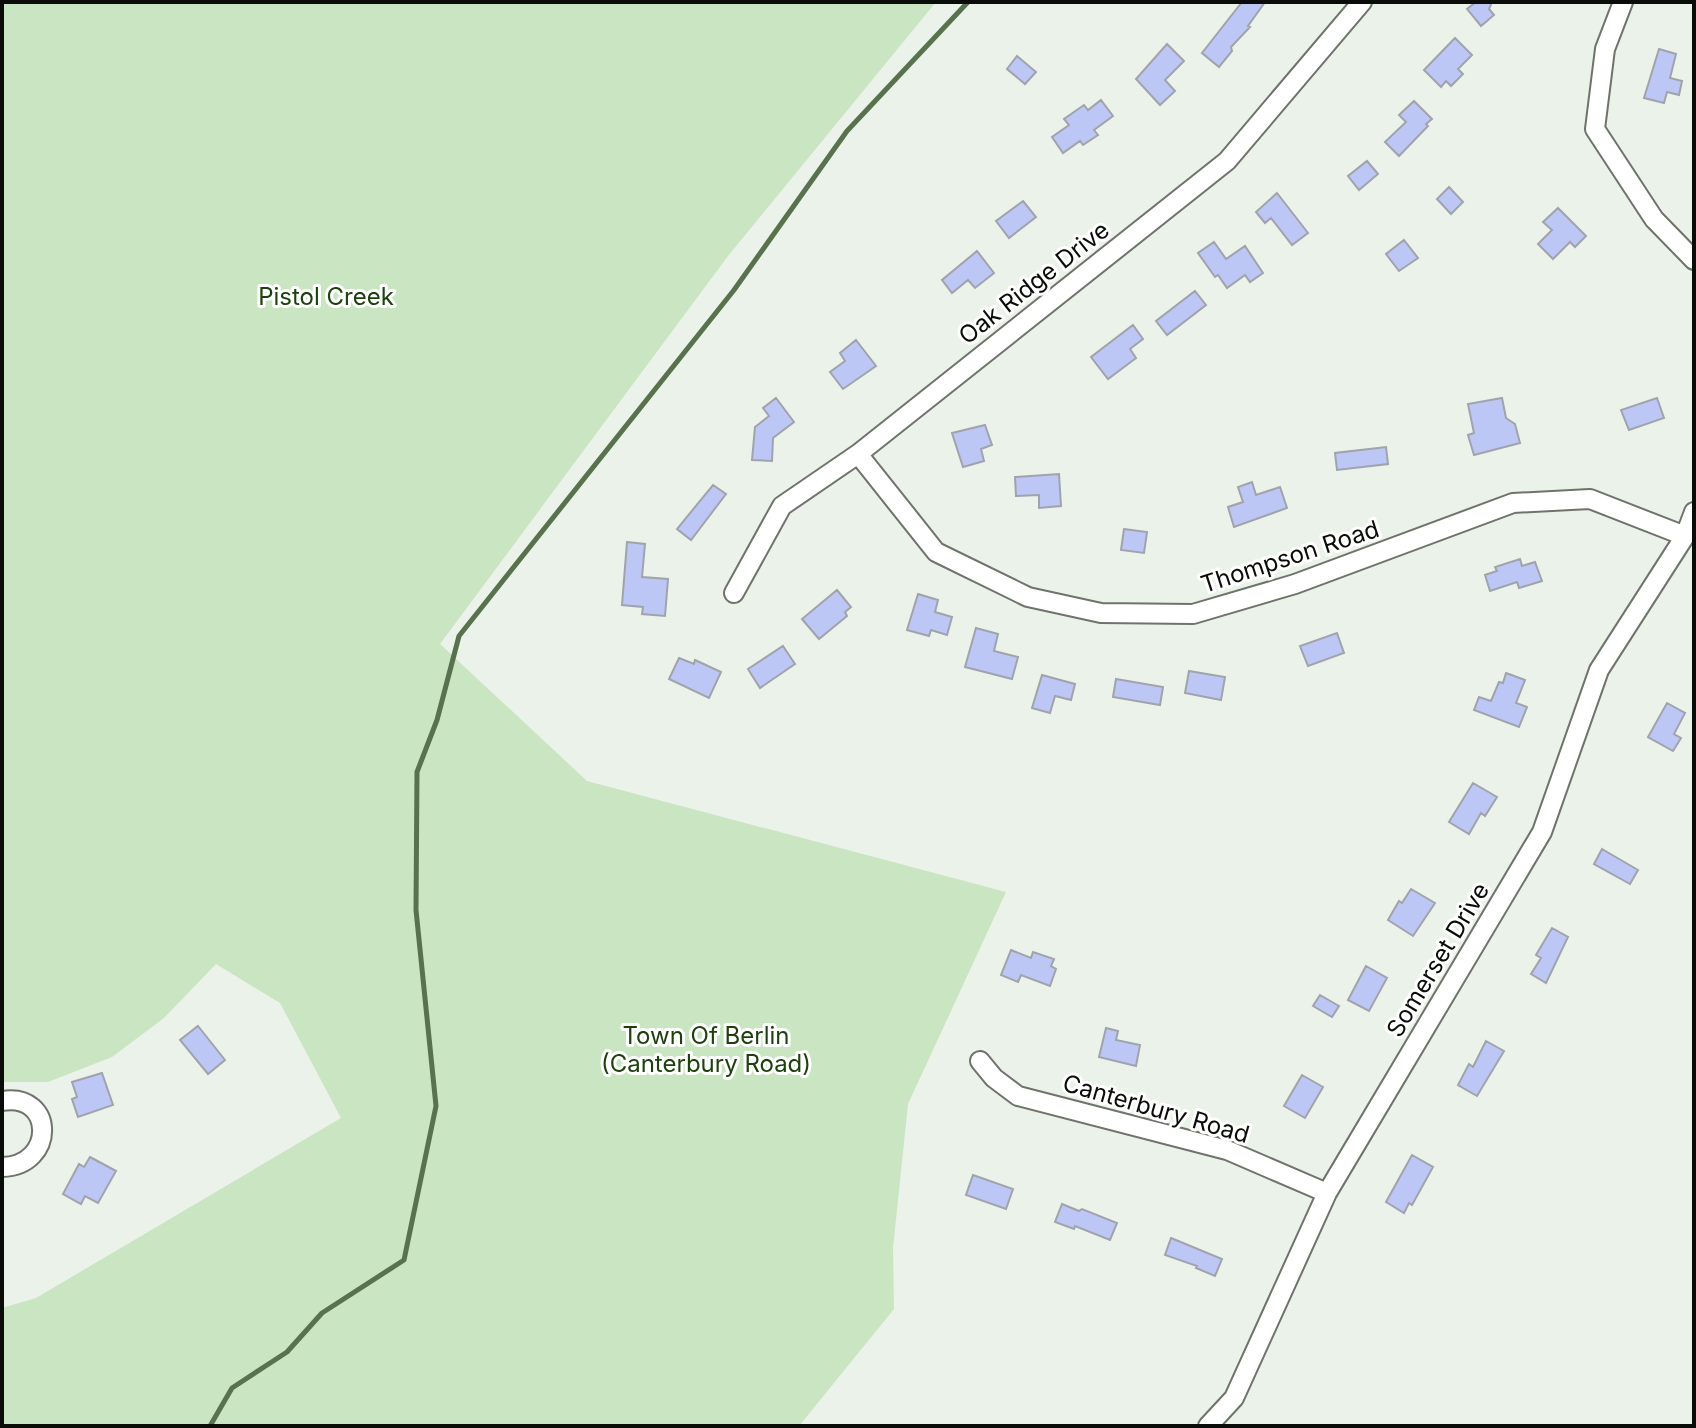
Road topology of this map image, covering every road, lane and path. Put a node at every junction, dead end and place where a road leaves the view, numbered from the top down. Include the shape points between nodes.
1 (1362, 2) edge
2 (1623, 2) edge
3 (1694, 260) edge
4 (858, 454) junction
5 (1694, 512) edge
6 (1685, 536) junction
7 (734, 593) dead end
8 (980, 1061) dead end
9 (2, 1101) edge
10 (2, 1167) edge
11 (1327, 1193) junction
12 (1208, 1426) edge

1 - 4 street, Oak Ridge Drive via 1227,161
2 - 3 street via 1605,49 1595,129 1654,219
4 - 6 street, Thompson Road via 936,552 1028,597 1101,613 1193,614 1295,584 1513,503 1590,499
4 - 7 street, Oak Ridge Drive via 782,506
5 - 6 street, Somerset Drive
6 - 11 street, Somerset Drive via 1599,670 1542,832
8 - 11 street, Canterbury Road via 1018,1096 1227,1150
9 - 10 street via 11,1099 35,1110 44,1129 34,1155 23,1164
11 - 12 street, Somerset Drive via 1234,1398

